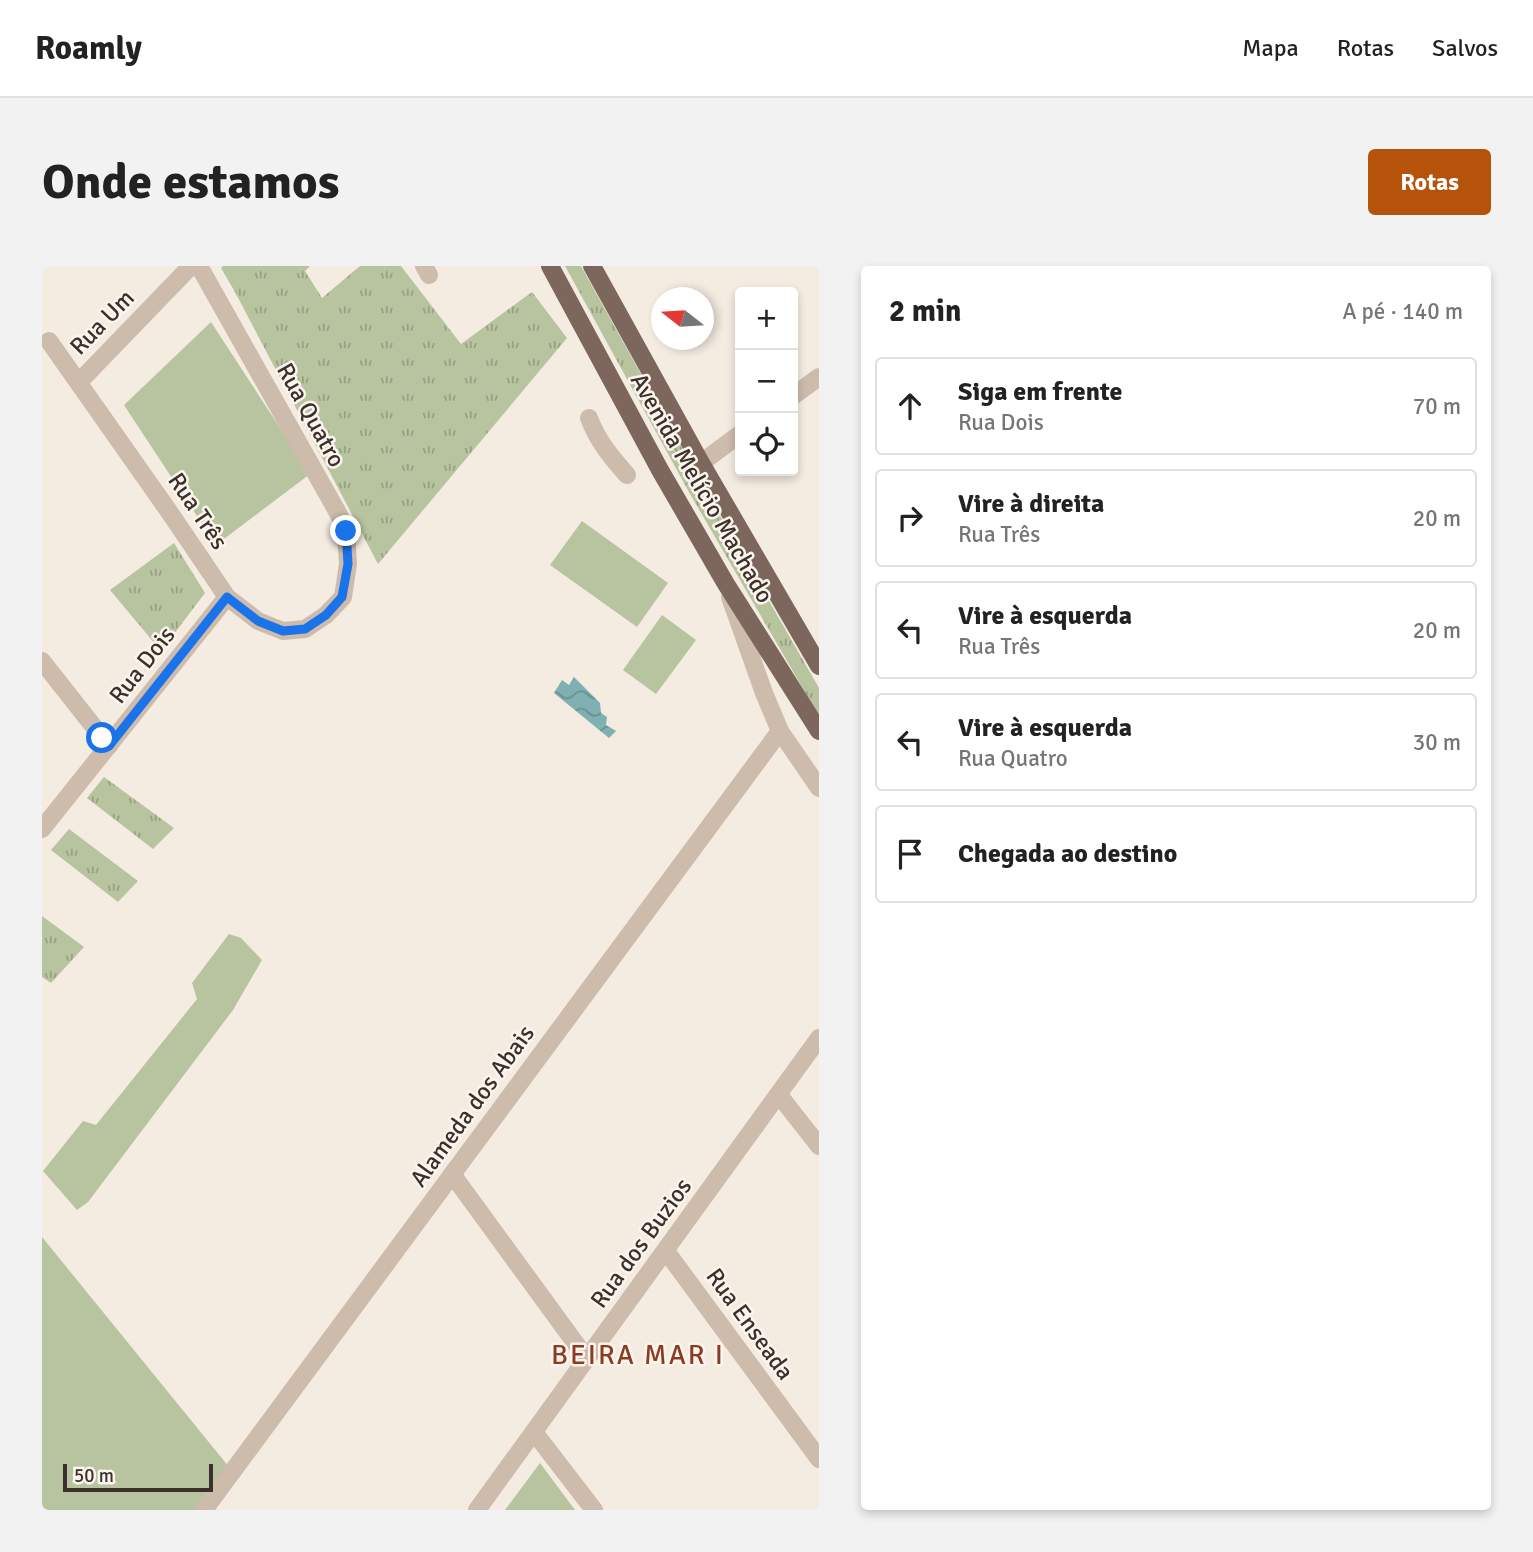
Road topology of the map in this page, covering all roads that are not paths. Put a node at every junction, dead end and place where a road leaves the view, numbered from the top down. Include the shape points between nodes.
1 (191, 266) edge
2 (199, 266) edge
3 (550, 266) edge
4 (592, 266) edge
5 (49, 341) dead end
6 (819, 377) edge
7 (79, 382) junction
8 (798, 392) edge
9 (589, 418) dead end
10 (735, 438) edge
11 (701, 463) junction
12 (626, 475) dead end
13 (726, 584) junction
14 (227, 597) junction
15 (342, 597) joint
16 (42, 661) edge
17 (819, 666) edge
18 (819, 731) edge
19 (780, 732) junction
20 (109, 746) junction
21 (819, 788) edge
22 (42, 829) edge
23 (819, 1038) edge
24 (779, 1096) junction
25 (819, 1146) edge
26 (452, 1174) junction
27 (666, 1251) junction
28 (587, 1359) junction
29 (534, 1432) junction
30 (819, 1459) edge
31 (204, 1510) edge
32 (477, 1510) edge
33 (594, 1510) edge

1 - 7 street, Rua Um
2 - 15 street, Rua Quatro via 346,531 348,564
3 - 13 main road, Avenida Melício Machado
4 - 11 main road, Avenida Melício Machado
5 - 7 street, Rua Três
6 - 8 street
7 - 14 street, Rua Três
9 - 12 street via 595,434
10 - 11 street
11 - 17 main road, Avenida Melício Machado
13 - 18 main road, Avenida Melício Machado
13 - 19 street
14 - 15 street, Rua Três via 258,621 283,631 305,629
14 - 20 street, Rua Dois
16 - 20 street
19 - 21 street
19 - 26 street, Alameda dos Abais
20 - 22 street, Rua Dois
23 - 24 street, Rua dos Buzios
24 - 25 street
24 - 27 street, Rua dos Buzios
26 - 28 street
26 - 31 street, Alameda dos Abais
27 - 28 street, Rua dos Buzios
27 - 30 street, Rua Enseada
28 - 29 street, Rua dos Buzios
29 - 32 street, Rua dos Buzios
29 - 33 street

